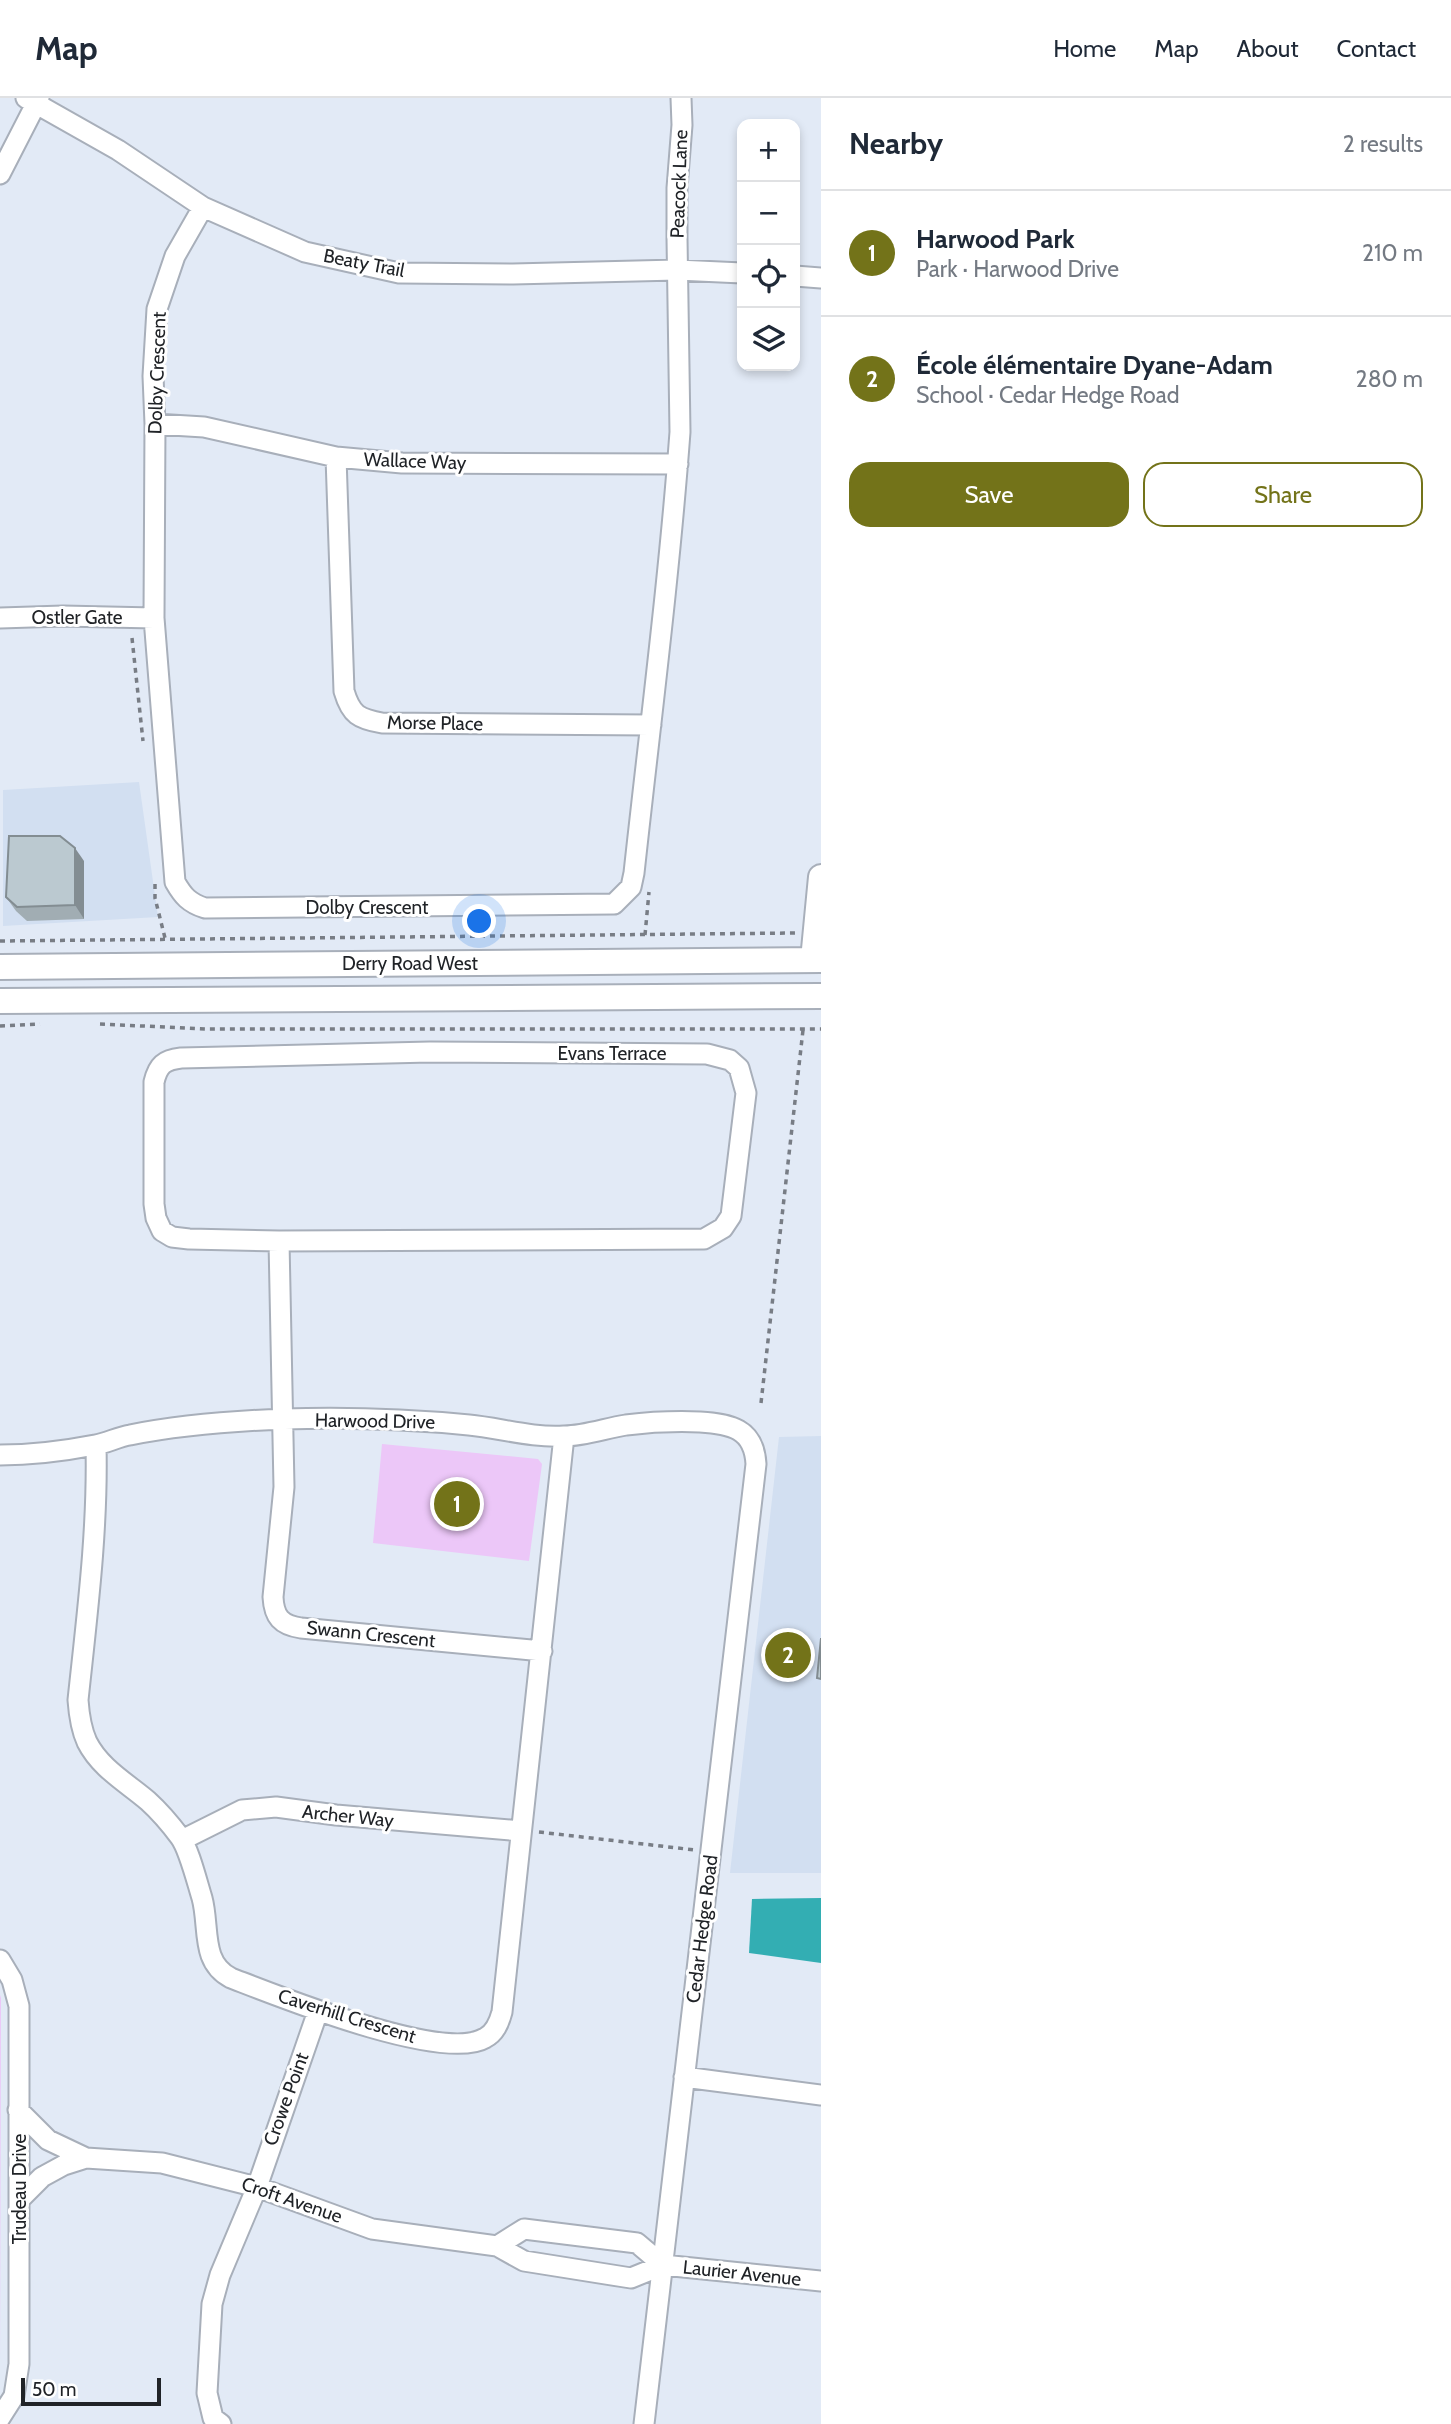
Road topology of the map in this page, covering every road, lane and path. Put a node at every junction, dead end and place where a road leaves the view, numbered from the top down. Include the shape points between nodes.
1 (681, 98) edge
2 (33, 100) edge
3 (0, 174) edge
4 (203, 208) junction
5 (677, 270) junction
6 (737, 273) edge
7 (800, 276) edge
8 (821, 278) edge
9 (155, 424) junction
10 (336, 457) junction
11 (678, 464) junction
12 (0, 618) edge
13 (154, 618) junction
14 (651, 725) junction
15 (821, 877) edge
16 (632, 882) junction
17 (798, 933) dead end
18 (645, 934) junction
19 (0, 941) edge
20 (817, 960) edge
21 (0, 967) edge
22 (821, 996) edge
23 (0, 1002) edge
24 (45, 1024) dead end
25 (99, 1024) dead end
26 (0, 1026) edge
27 (803, 1030) junction
28 (821, 1030) edge
29 (279, 1241) junction
30 (761, 1403) dead end
31 (282, 1419) junction
32 (564, 1436) junction
33 (746, 1436) joint
34 (96, 1445) junction
35 (0, 1455) edge
36 (542, 1651) junction
37 (521, 1831) junction
38 (182, 1840) junction
39 (711, 1852) junction
40 (0, 1960) edge
41 (317, 2011) junction
42 (684, 2077) junction
43 (821, 2095) edge
44 (19, 2110) junction
45 (86, 2158) junction
46 (257, 2187) junction
47 (19, 2200) junction
48 (497, 2246) junction
49 (663, 2265) junction
50 (821, 2281) edge
51 (0, 2418) edge
52 (221, 2424) edge
53 (644, 2424) edge

1 - 5 street, Peacock Lane
2 - 3 street
2 - 4 street, Beaty Trail
4 - 5 street, Beaty Trail via 305,251 399,273
4 - 9 street, Dolby Crescent via 175,256 157,309
5 - 6 street, Beaty Trail
5 - 11 street
7 - 8 street
9 - 10 street, Wallace Way via 204,428
9 - 13 street, Dolby Crescent
10 - 11 street, Wallace Way via 402,463
10 - 14 street, Morse Place via 344,691 355,714 382,723
11 - 14 street
12 - 13 street, Ostler Gate
13 - 16 street, Dolby Crescent via 175,882 192,904 205,908 614,904
14 - 16 street
15 - 20 main road
16 - 18 path via 650,893
17 - 18 path
18 - 19 path
20 - 21 main road, Derry Road West
22 - 23 main road, Derry Road West
24 - 26 path
25 - 27 path via 206,1029
27 - 28 path
27 - 30 path
29 - 29 street, Evans Terrace via 188,1239 162,1231 154,1205 154,1082 162,1063 169,1059 430,1052 707,1054 730,1060 744,1081 731,1216 704,1239
29 - 31 street
31 - 32 street, Harwood Drive via 425,1420
31 - 34 street, Harwood Drive via 181,1427
31 - 36 street, Swann Crescent via 284,1487 273,1597 278,1620 301,1628
32 - 33 street, Harwood Drive via 673,1421 729,1425
32 - 36 street, Caverhill Crescent
33 - 39 street, Cedar Hedge Road via 756,1464
34 - 35 street, Harwood Drive
34 - 38 street, Caverhill Crescent via 95,1537 78,1700 80,1719 87,1742 99,1759 149,1802
36 - 37 street, Caverhill Crescent
37 - 38 street, Archer Way via 276,1807 242,1810
37 - 39 path
37 - 41 street, Caverhill Crescent via 502,2012 498,2026 485,2038 450,2043 401,2036
38 - 41 street, Caverhill Crescent via 202,1900 208,1947 221,1973
39 - 42 street, Cedar Hedge Road
40 - 44 street, Trudeau Drive via 19,2006
41 - 46 street, Crowe Point
42 - 43 street
42 - 49 street, Cedar Hedge Road
44 - 45 street, Croft Avenue via 48,2140
44 - 47 street, Trudeau Drive
45 - 46 street, Croft Avenue via 162,2163
45 - 47 street, Croft Avenue via 41,2177
46 - 48 street, Croft Avenue via 372,2229
46 - 52 street, Crowe Point via 212,2304 207,2393 214,2418
47 - 51 street, Trudeau Drive via 18,2381
48 - 49 street, Croft Avenue via 524,2261 631,2278
48 - 49 street via 524,2229 637,2243
49 - 50 street, Laurier Avenue
49 - 53 street, Cedar Hedge Road

